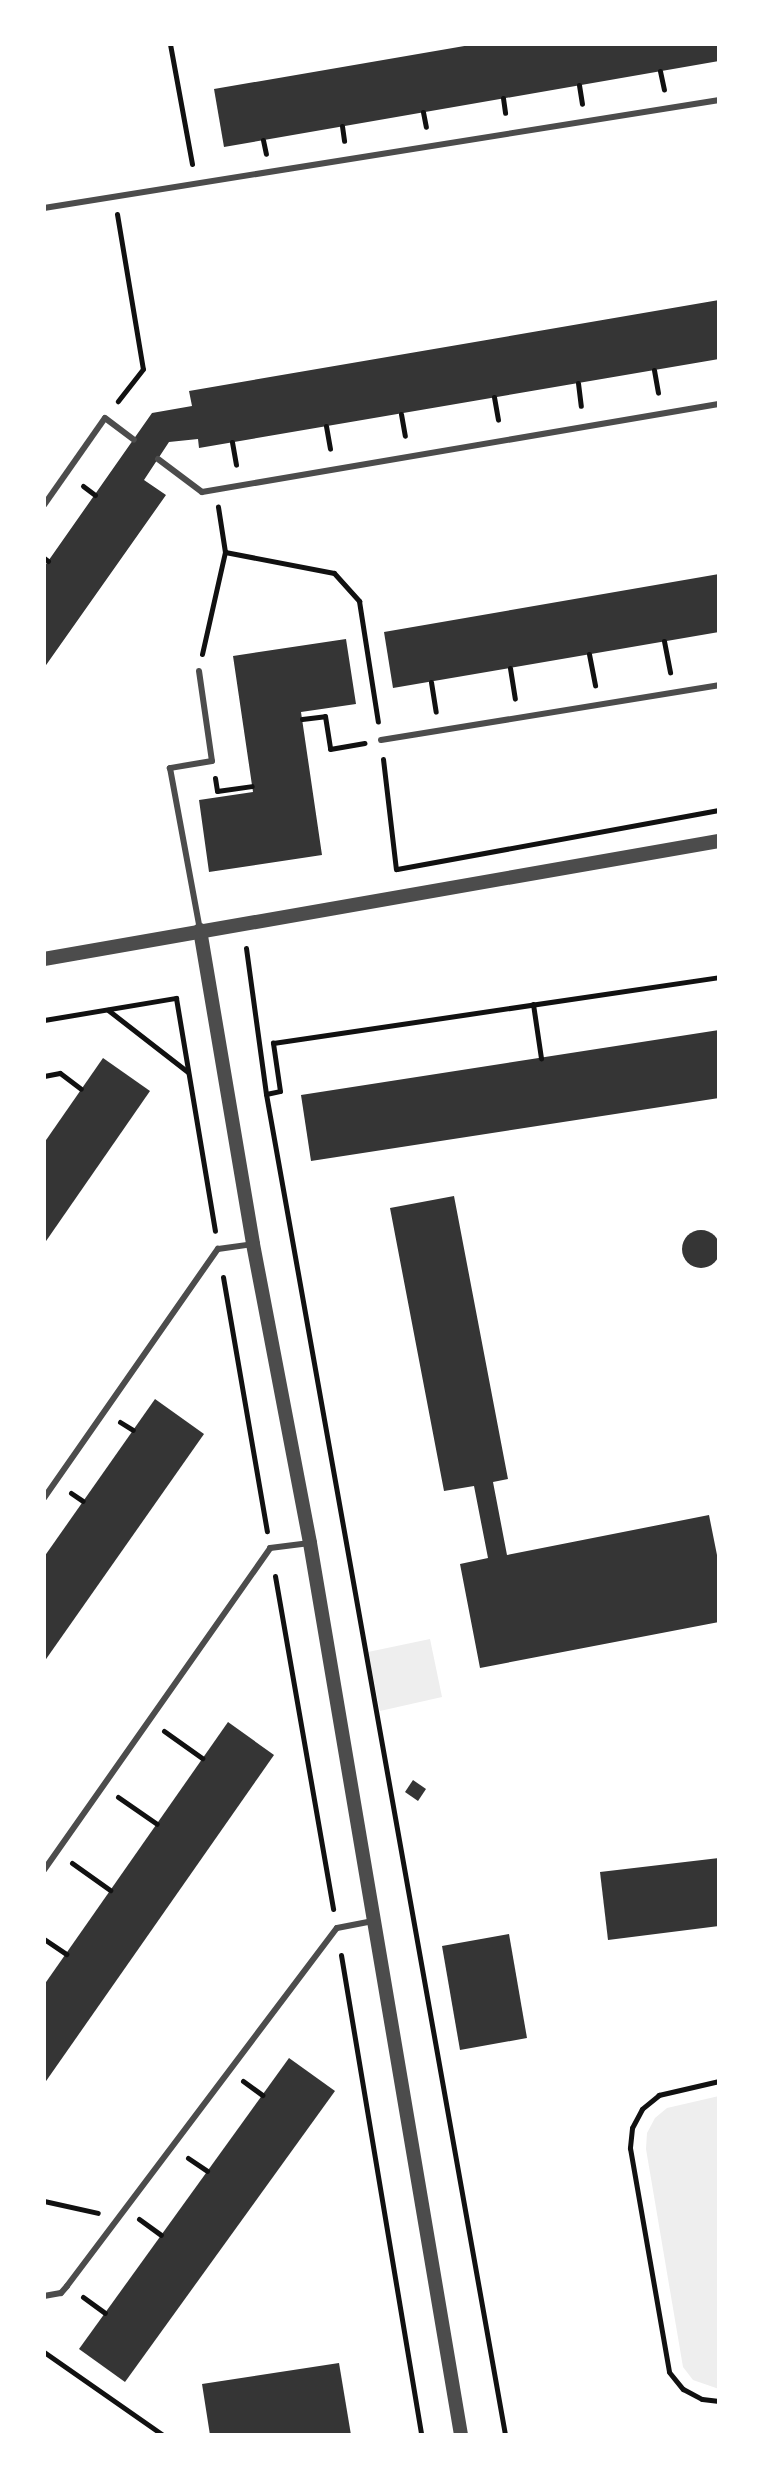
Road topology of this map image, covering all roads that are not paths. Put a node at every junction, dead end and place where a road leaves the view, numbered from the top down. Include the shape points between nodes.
1 (719, 100) edge
2 (44, 208) edge
3 (719, 404) edge
4 (134, 440) dead end
5 (158, 459) dead end
6 (44, 505) edge
7 (199, 671) road end
8 (719, 685) edge
9 (381, 740) road end
10 (719, 841) edge
11 (200, 930) junction
12 (44, 959) edge
13 (253, 1244) junction
14 (44, 1498) edge
15 (310, 1543) junction
16 (44, 1870) edge
17 (374, 1921) junction
18 (44, 2296) edge
19 (461, 2435) edge

1 - 2 lane
3 - 5 lane via 202,492
4 - 6 lane via 105,418
7 - 11 lane via 212,761 170,768
8 - 9 lane
10 - 11 street
11 - 12 street
11 - 13 street
13 - 14 lane via 218,1249
13 - 15 street
15 - 16 lane via 270,1548
15 - 17 street
17 - 18 lane via 337,1928 61,2293
17 - 19 street

